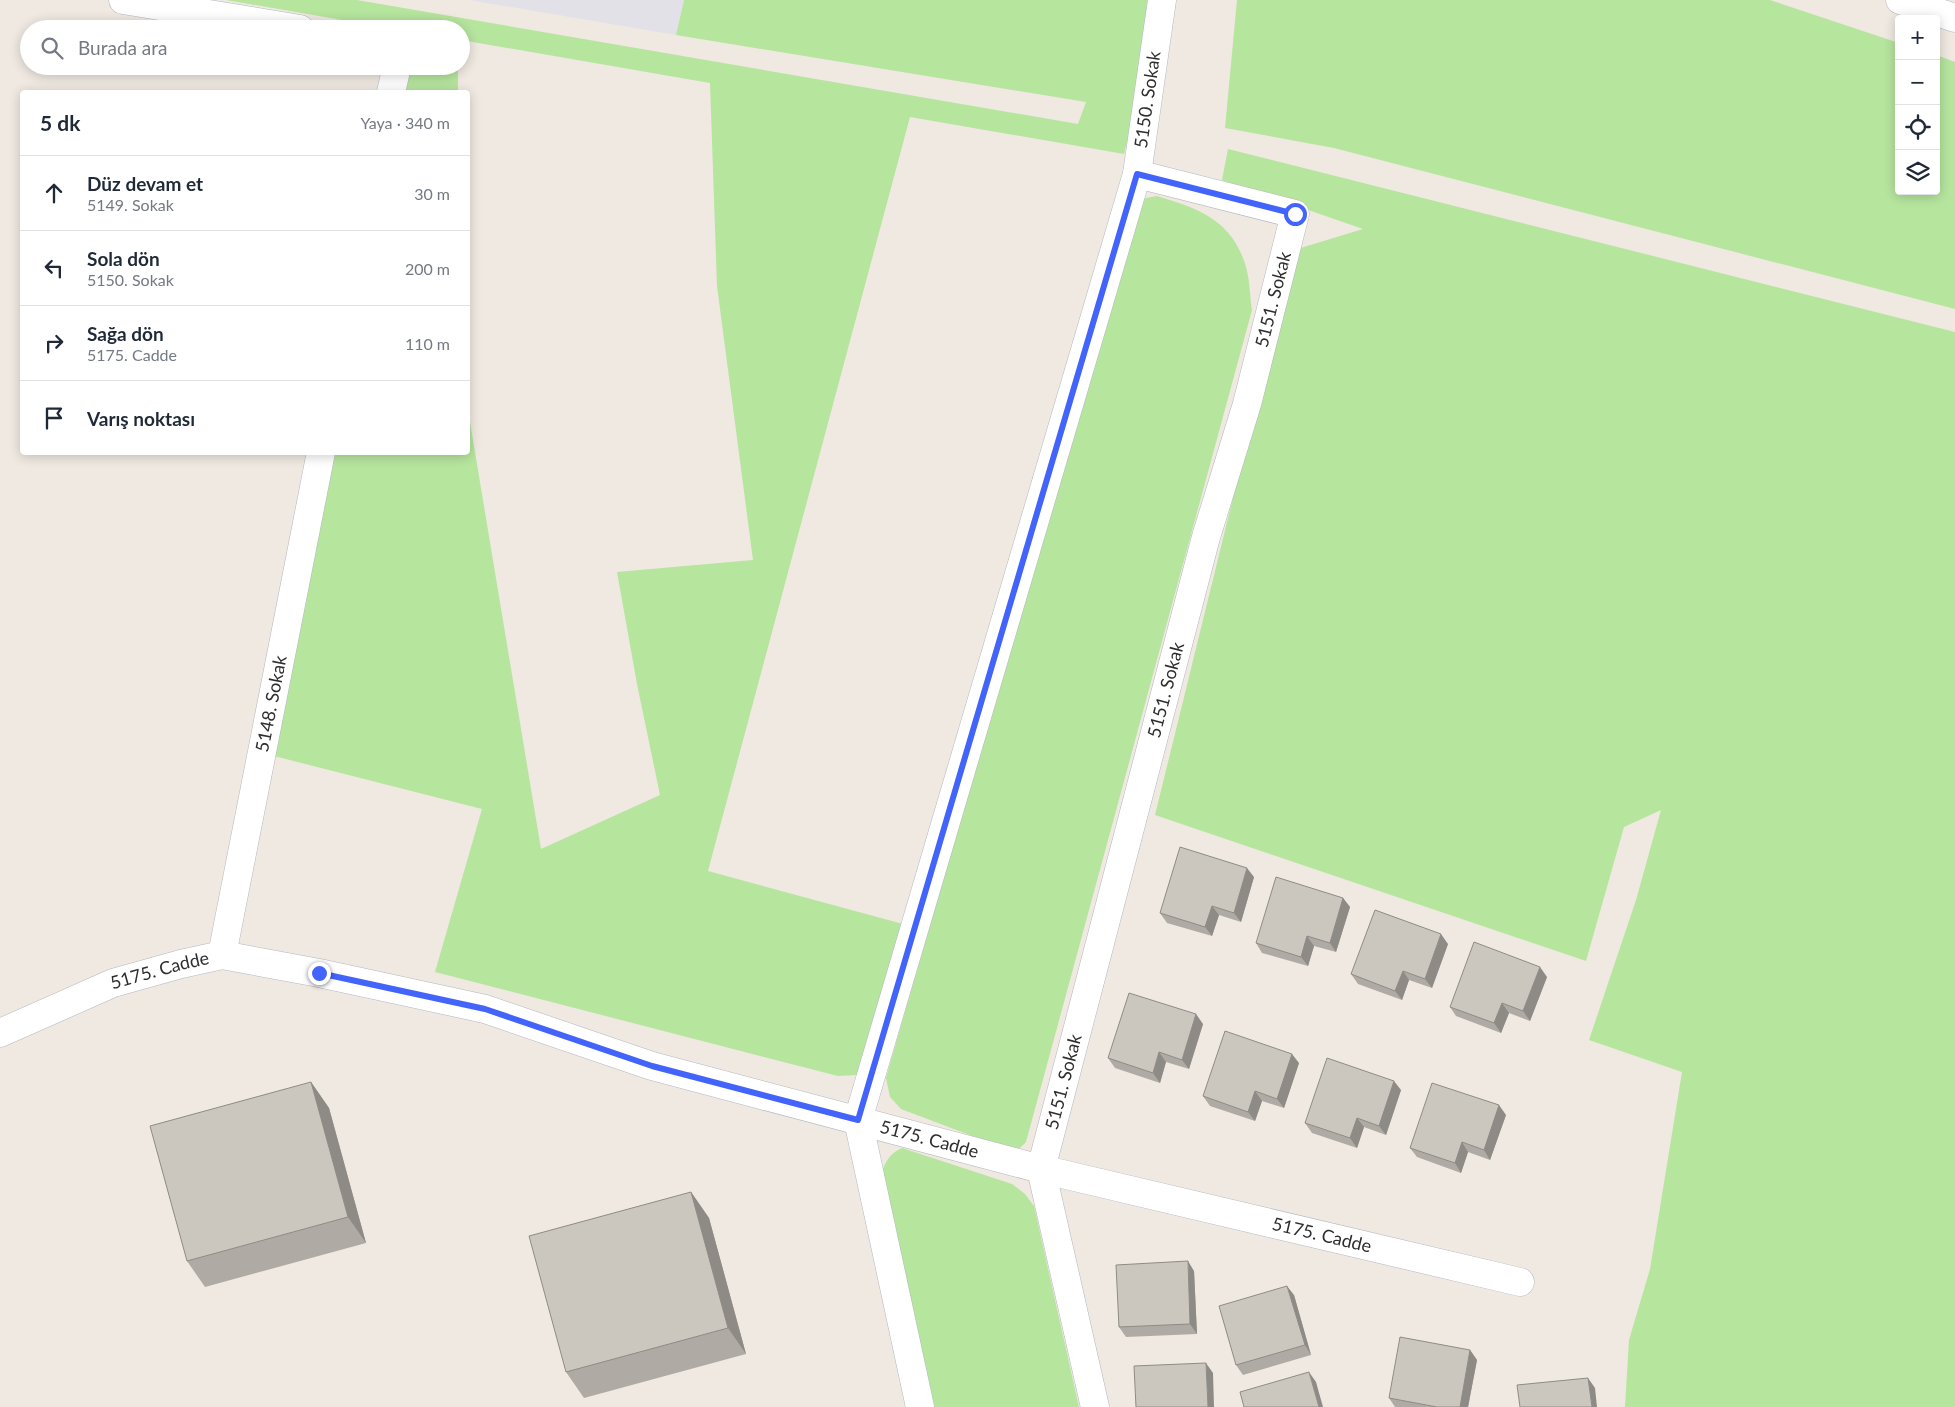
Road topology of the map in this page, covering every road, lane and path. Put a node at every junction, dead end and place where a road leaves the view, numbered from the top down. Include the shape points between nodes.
1 (123, 0) edge
2 (1162, 0) edge
3 (1909, 1) edge
4 (1955, 18) edge
5 (245, 20) edge
6 (394, 75) edge
7 (391, 90) edge
8 (1137, 174) junction
9 (320, 455) edge
10 (222, 955) junction
11 (0, 1033) edge
12 (858, 1120) junction
13 (1041, 1169) junction
14 (1520, 1282) dead end
15 (920, 1407) edge
16 (1095, 1407) edge

1 - 5 street
2 - 8 street, 5150. Sokak
3 - 4 street
6 - 7 street
8 - 12 street, 5150. Sokak
8 - 13 street, 5151. Sokak via 1295,214 1247,404 1201,556
9 - 10 street, 5148. Sokak
10 - 11 street, 5175. Cadde via 113,983
10 - 12 street, 5175. Cadde via 485,1009 652,1066
12 - 13 street, 5175. Cadde
12 - 15 street
13 - 14 street, 5175. Cadde
13 - 16 street

